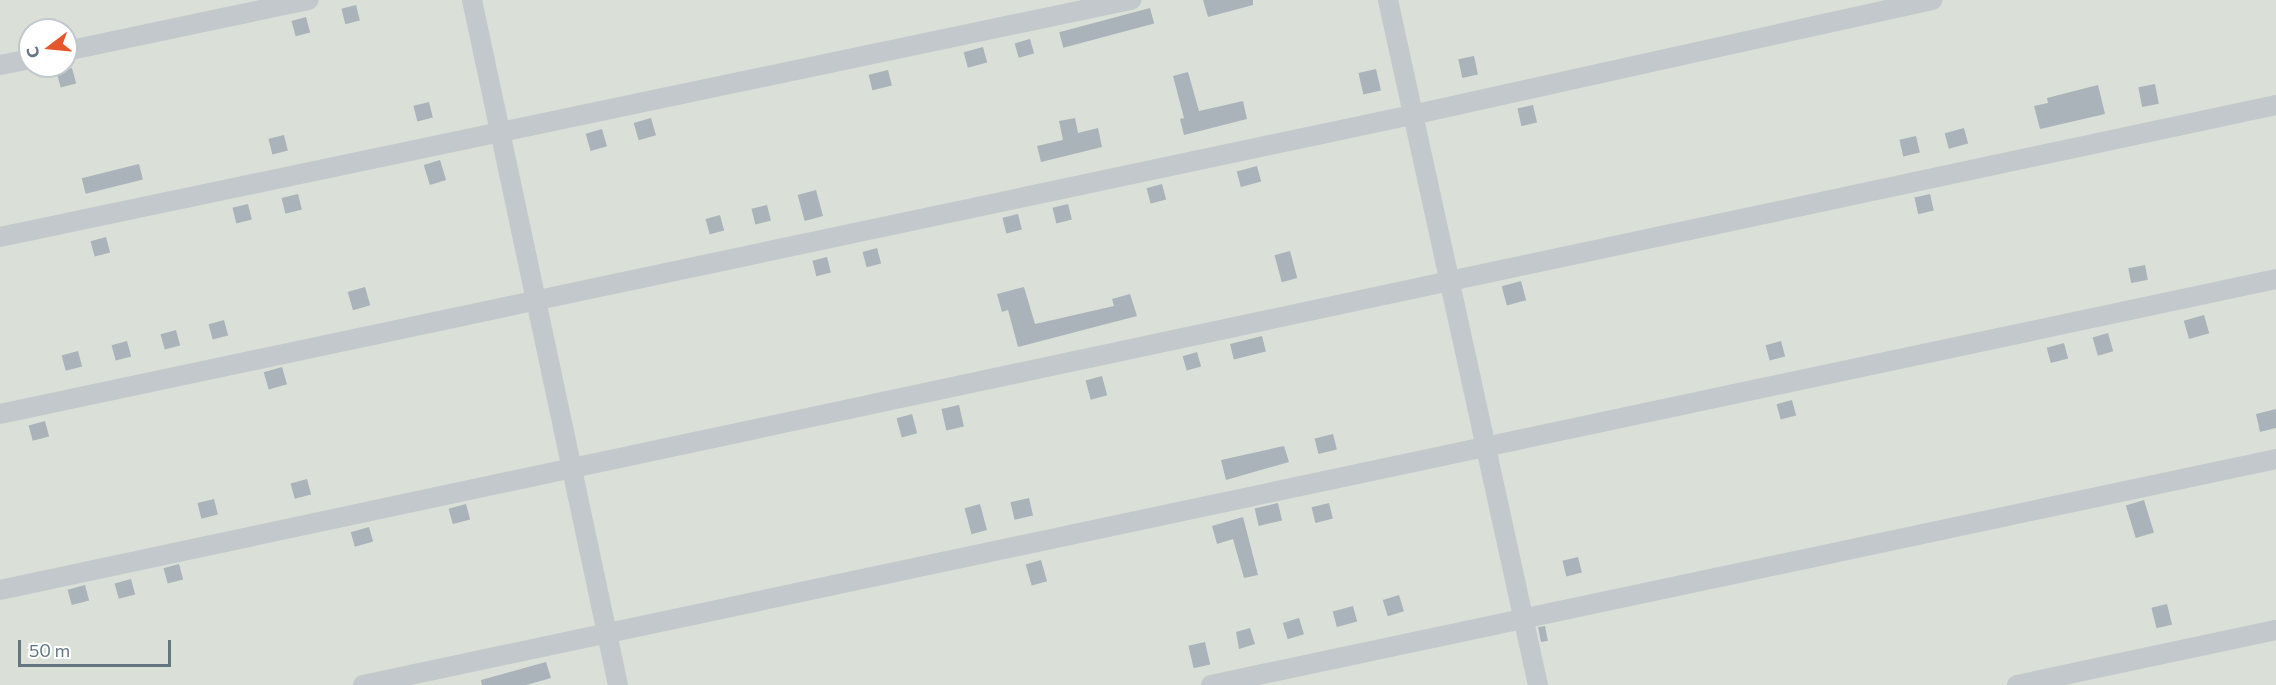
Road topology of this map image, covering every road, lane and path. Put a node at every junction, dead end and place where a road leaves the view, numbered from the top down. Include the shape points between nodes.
1 (309, 0) edge
2 (472, 0) edge
3 (1131, 0) edge
4 (1388, 0) edge
5 (1932, 0) edge
6 (78, 48) edge
7 (18, 61) edge
8 (0, 65) edge
9 (2276, 105) edge
10 (1412, 115) junction
11 (498, 132) junction
12 (0, 237) edge
13 (2276, 279) edge
14 (1447, 280) junction
15 (536, 298) junction
16 (0, 414) edge
17 (1487, 446) junction
18 (2276, 459) edge
19 (570, 468) junction
20 (0, 590) edge
21 (1523, 617) junction
22 (2276, 630) edge
23 (607, 634) junction
24 (363, 685) edge
25 (618, 685) edge
26 (1211, 685) edge
27 (1538, 685) edge
28 (2017, 685) edge

1 - 6 street
2 - 11 street
3 - 11 street
4 - 10 street
5 - 10 street
7 - 8 street
9 - 14 street
10 - 14 street
10 - 15 street
11 - 12 street
11 - 15 street
13 - 17 street
14 - 17 street
14 - 19 street
15 - 16 street
15 - 19 street
17 - 21 street
17 - 23 street
18 - 21 street
19 - 20 street
19 - 23 street
21 - 26 street
21 - 27 street
22 - 28 street
23 - 24 street
23 - 25 street

